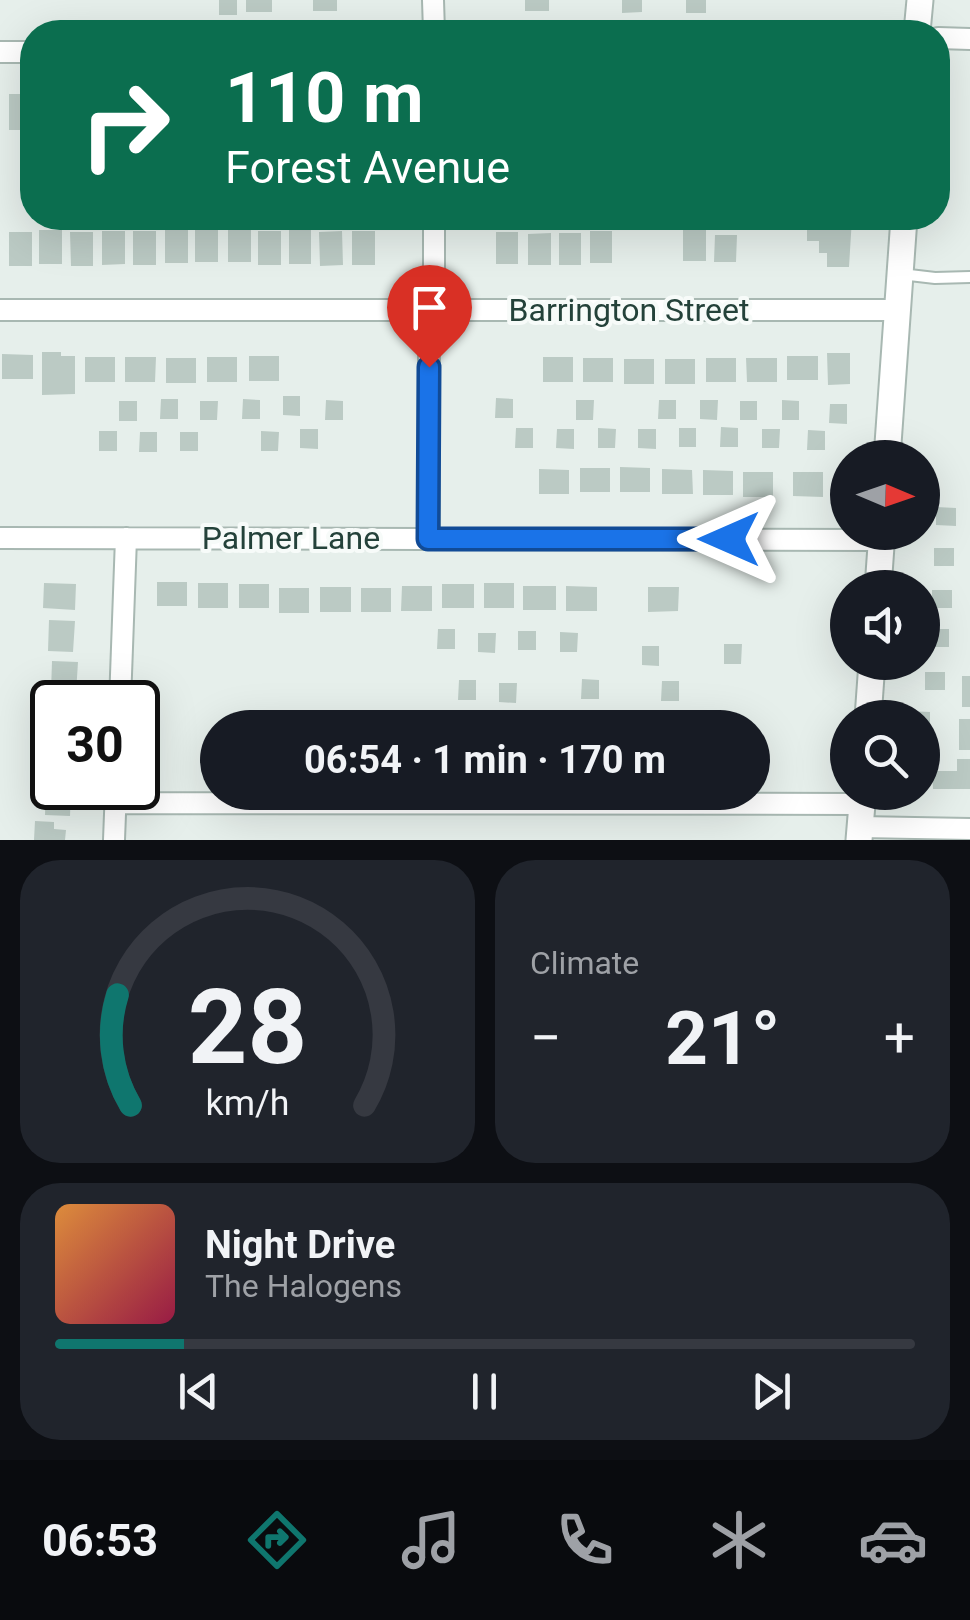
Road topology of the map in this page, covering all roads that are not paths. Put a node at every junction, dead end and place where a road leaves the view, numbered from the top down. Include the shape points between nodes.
1 (434, 230) edge
2 (903, 230) edge
3 (900, 274) junction
4 (970, 277) edge
5 (0, 310) edge
6 (430, 310) junction
7 (898, 310) junction
8 (889, 440) edge
9 (830, 536) edge
10 (0, 538) edge
11 (126, 538) junction
12 (428, 539) junction
13 (121, 680) edge
14 (160, 797) edge
15 (115, 810) edge
16 (861, 816) edge
17 (970, 830) edge
18 (114, 840) edge

1 - 6 street
2 - 3 street
3 - 4 lane
3 - 7 street
5 - 6 street, Barrington Street
6 - 7 street, Barrington Street
6 - 12 street
7 - 8 street
9 - 12 street, Palmer Lane
10 - 11 street, Palmer Lane
11 - 12 street, Palmer Lane
11 - 13 street
14 - 16 street
15 - 18 street
16 - 17 street

